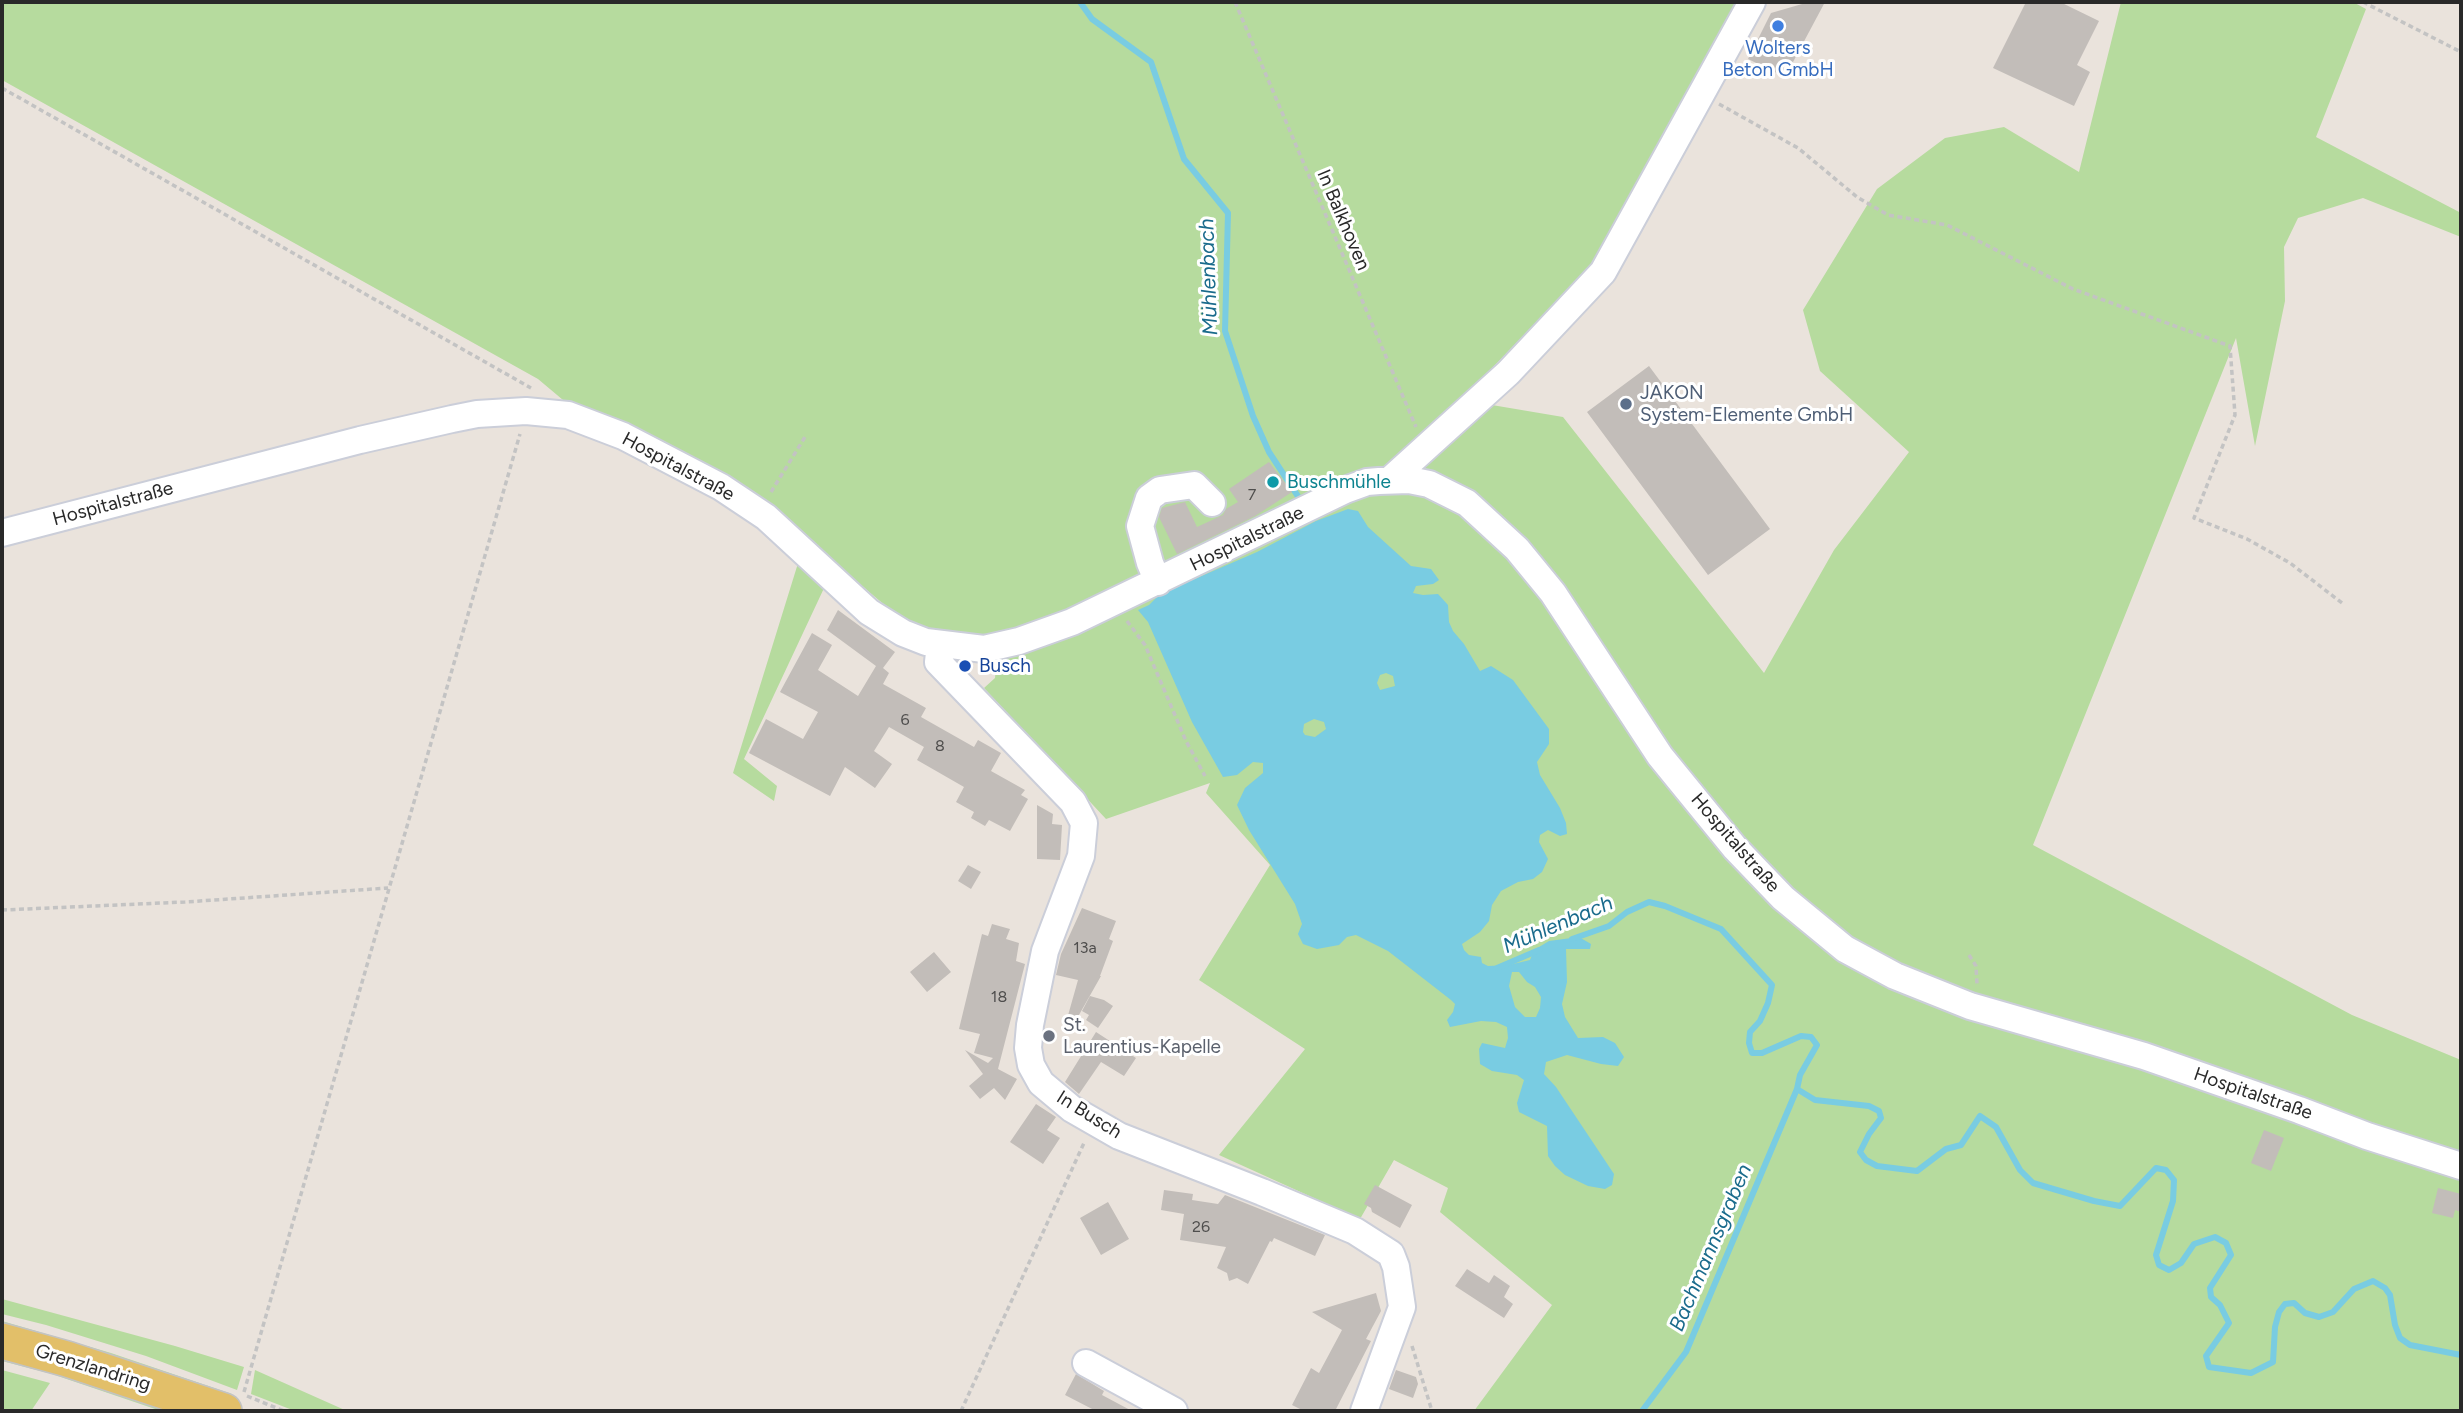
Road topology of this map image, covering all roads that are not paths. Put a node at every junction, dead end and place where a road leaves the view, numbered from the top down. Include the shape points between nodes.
1 (1752, 2) edge
2 (1390, 480) junction
3 (1212, 503) dead end
4 (2, 533) edge
5 (1158, 582) junction
6 (940, 644) junction
7 (984, 649) junction
8 (972, 696) junction
9 (2461, 1166) edge
10 (2, 1341) edge
11 (1086, 1363) dead end
12 (232, 1407) edge
13 (1174, 1411) edge
14 (1364, 1411) edge

1 - 2 street via 1603,272 1508,373
2 - 5 street, Hospitalstraße via 1345,490
2 - 9 street, Hospitalstraße via 1429,484 1451,493 1493,524 1553,593 1660,756 1757,872 1845,949 1895,976 1970,1006 2144,1056
3 - 5 street via 1194,485 1160,490 1149,498 1140,526
4 - 6 street, Hospitalstraße via 477,414 526,411 568,415 624,436 721,487 759,512 869,612 903,633
5 - 7 street, Hospitalstraße via 1072,622
6 - 7 street, Hospitalstraße
6 - 8 street, In Busch via 938,662
7 - 8 street
8 - 14 street, In Busch via 1073,802 1084,822 1081,856 1045,951 1030,1025 1031,1065 1041,1083 1094,1123 1354,1231 1391,1254 1402,1307
10 - 12 main road, Grenzlandring
11 - 13 street

